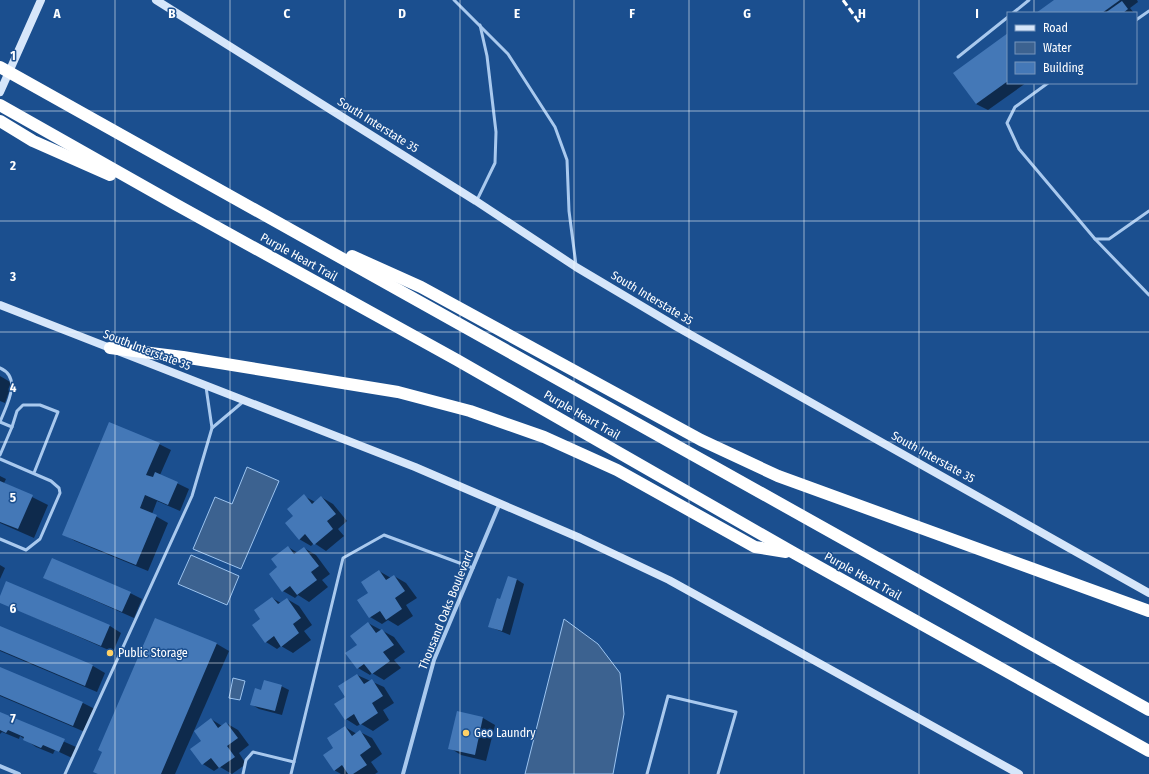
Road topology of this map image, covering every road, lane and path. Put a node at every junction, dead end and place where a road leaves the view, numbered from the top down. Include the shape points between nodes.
1 (40, 0) edge
2 (156, 0) edge
3 (454, 0) edge
4 (1029, 0) edge
5 (1149, 11) edge
6 (1014, 12) edge
7 (1007, 18) edge
8 (1137, 19) edge
9 (480, 25) junction
10 (958, 57) dead end
11 (0, 67) edge
12 (1047, 84) edge
13 (0, 92) edge
14 (0, 105) edge
15 (0, 122) edge
16 (476, 201) junction
17 (174, 204) junction
18 (1149, 211) edge
19 (282, 225) junction
20 (1094, 239) junction
21 (576, 267) junction
22 (1149, 295) edge
23 (0, 305) edge
24 (110, 348) junction
25 (0, 368) edge
26 (206, 386) junction
27 (244, 401) junction
28 (0, 422) edge
29 (12, 427) junction
30 (212, 428) junction
31 (0, 455) edge
32 (0, 459) edge
33 (34, 473) junction
34 (500, 502) junction
35 (0, 539) edge
36 (794, 553) junction
37 (473, 568) junction
38 (1149, 593) edge
39 (1149, 610) edge
40 (1149, 710) edge
41 (1149, 751) edge
42 (294, 762) junction
43 (0, 766) edge
44 (18, 774) edge
45 (65, 774) edge
46 (243, 774) edge
47 (291, 774) edge
48 (403, 774) edge
49 (647, 774) edge
50 (718, 774) edge
51 (1019, 774) edge

1 - 13 main road
2 - 16 main road, South Interstate 35
3 - 9 lane
4 - 6 lane
5 - 8 lane
7 - 10 lane
9 - 16 lane via 487,56 496,132 495,163
9 - 21 lane via 508,54 555,127 568,160 569,211
11 - 19 highway, Purple Heart Trail
12 - 20 lane via 1015,107 1007,124 1019,149
14 - 17 highway, Purple Heart Trail
15 - 17 highway via 33,141
16 - 21 main road, South Interstate 35
17 - 36 highway, Purple Heart Trail via 457,360
18 - 20 lane via 1109,239
19 - 39 highway via 421,287 701,440 778,476
19 - 40 highway, Purple Heart Trail
20 - 22 lane
21 - 38 main road, South Interstate 35 via 677,327
23 - 24 main road, South Interstate 35
24 - 26 main road, South Interstate 35
24 - 36 highway via 183,357 392,391 470,410 544,437 602,464 756,547
25 - 28 lane via 10,377 13,385
26 - 27 main road, South Interstate 35
26 - 30 lane
27 - 30 lane
27 - 34 main road, South Interstate 35
28 - 29 lane
29 - 31 lane
29 - 33 lane via 23,405 40,405 58,412
30 - 45 lane via 192,496
32 - 33 lane
33 - 35 lane via 51,481 59,488 60,494 40,539 26,550
34 - 37 street, Thousand Oaks Boulevard
34 - 51 main road, South Interstate 35 via 669,580
36 - 41 highway, Purple Heart Trail
37 - 42 lane via 384,535 343,558
37 - 48 street, Thousand Oaks Boulevard via 434,660
42 - 46 lane via 253,752 246,760
42 - 47 lane
43 - 44 street
49 - 50 lane via 668,696 736,712

